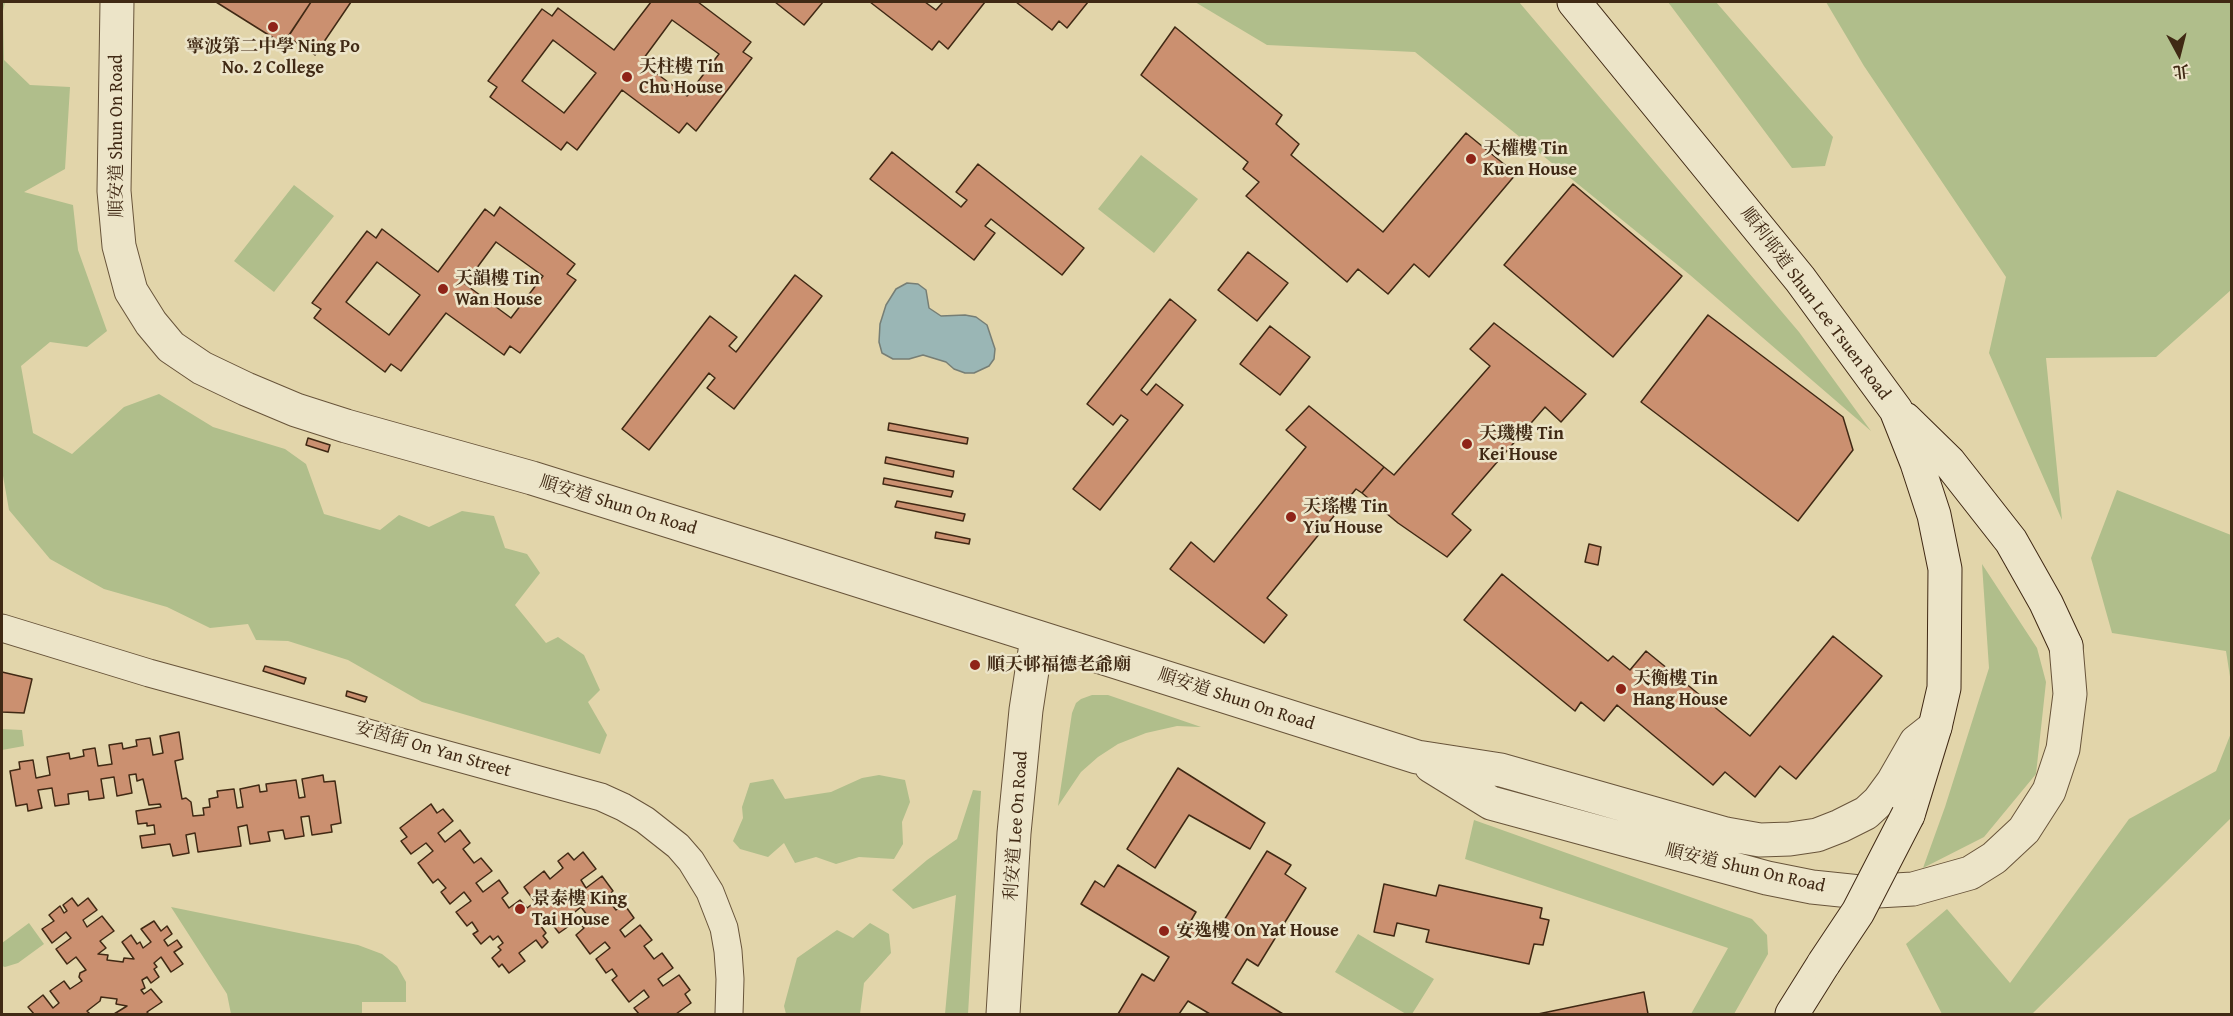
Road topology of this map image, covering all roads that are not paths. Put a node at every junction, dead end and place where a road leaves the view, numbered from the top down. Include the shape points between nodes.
1 (117, 2) edge
2 (1574, 2) edge
3 (1896, 410) junction
4 (2, 628) edge
5 (1037, 638) junction
6 (1935, 728) junction
7 (1417, 757) junction
8 (729, 1014) edge
9 (1003, 1014) edge
10 (1792, 1014) edge

1 - 5 street, 順安道 Shun On Road via 114,191 119,246 131,291 171,347 228,381 316,417 532,478
2 - 3 street, 順利邨道 Shun Lee Tsuen Road via 1800,279
3 - 6 street, 順利邨道 Shun Lee Tsuen Road via 1934,515 1945,569 1944,688
3 - 7 street, 順安道 Shun On Road via 1949,462 2011,541 2066,646 2070,694 2063,749 2049,791 2024,830 1994,858 1970,873 1913,889 1860,892 1812,887 1619,839 1491,802
4 - 8 street, 安茵街 On Yan Street via 149,673 601,797 623,807 678,846 710,892 728,951
5 - 7 street, 順安道 Shun On Road
5 - 9 street, 利安道 Lee On Road via 1014,833
6 - 7 street, 順安道 Shun On Road via 1916,742 1893,782 1866,813 1817,835 1790,839 1760,840 1726,834 1501,770
6 - 10 street, 順利邨道 Shun Lee Tsuen Road, bridge via 1908,815 1858,912

